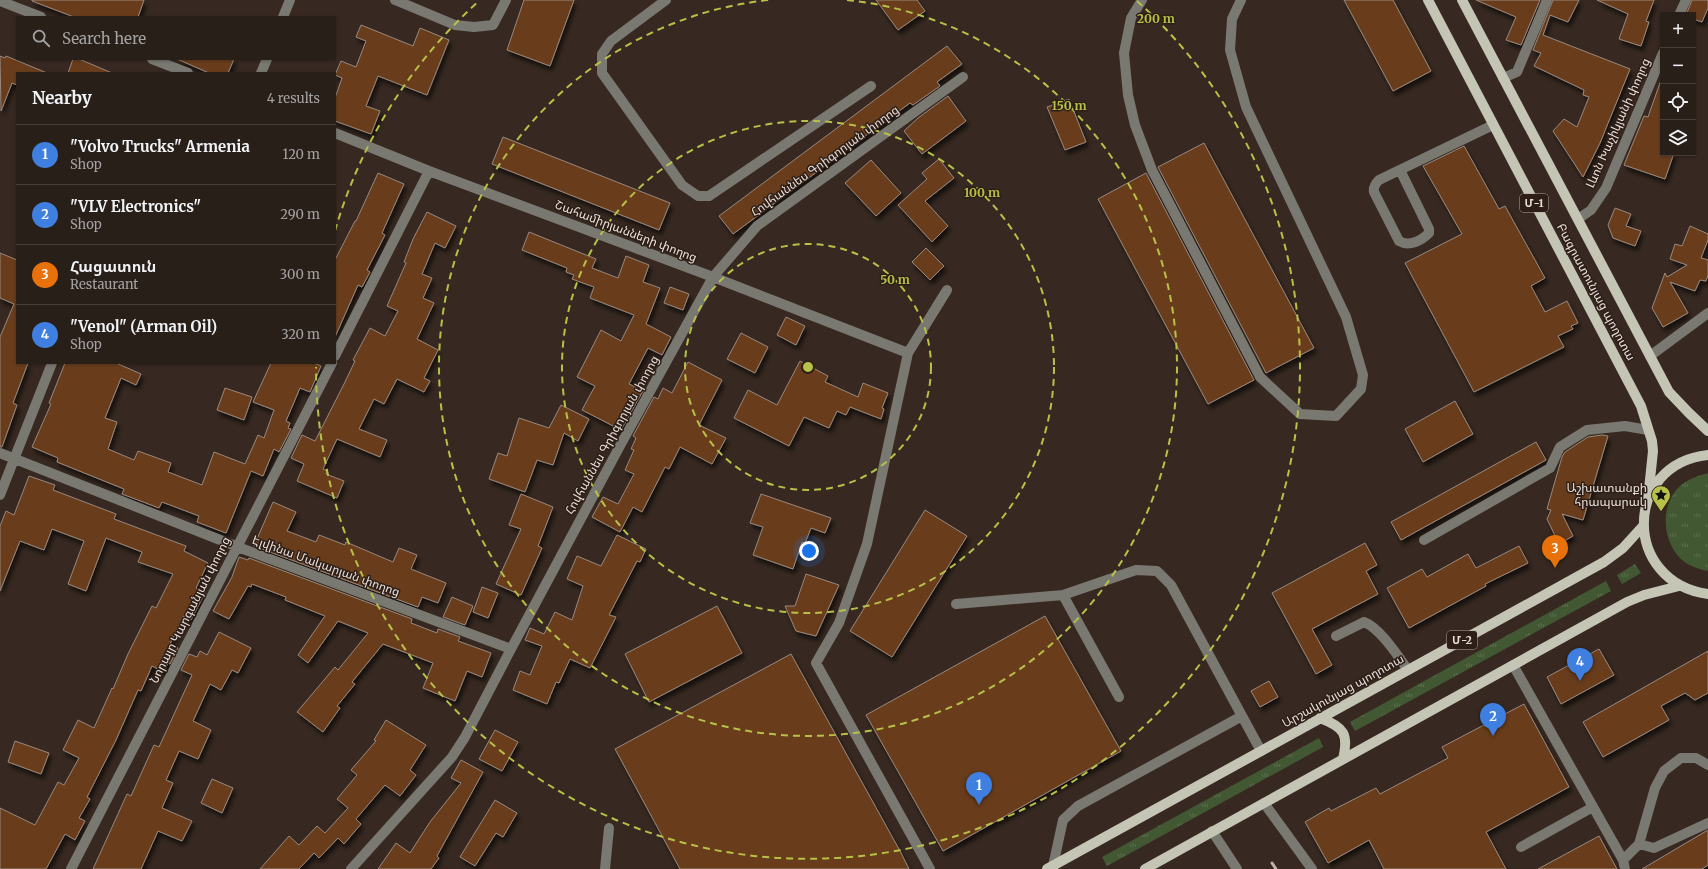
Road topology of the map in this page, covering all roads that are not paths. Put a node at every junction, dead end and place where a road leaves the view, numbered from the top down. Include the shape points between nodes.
1 (290, 0) edge
2 (395, 0) edge
3 (506, 0) edge
4 (666, 0) edge
5 (1142, 0) edge
6 (1241, 0) edge
7 (1428, 0) edge
8 (1462, 0) edge
9 (1547, 0) edge
10 (1686, 0) edge
11 (0, 1) edge
12 (1680, 12) edge
13 (38, 16) edge
14 (283, 16) edge
15 (154, 60) edge
16 (267, 60) edge
17 (1660, 60) edge
18 (168, 69) edge
19 (183, 72) edge
20 (261, 72) edge
21 (964, 77) dead end
22 (1503, 78) junction
23 (871, 86) dead end
24 (1493, 125) junction
25 (336, 132) edge
26 (430, 170) junction
27 (1400, 170) junction
28 (1578, 219) junction
29 (713, 277) junction
30 (947, 290) dead end
31 (1708, 313) edge
32 (908, 353) junction
33 (336, 354) edge
34 (1650, 356) junction
35 (52, 364) edge
36 (331, 364) edge
37 (1648, 430) junction
38 (1708, 431) edge
39 (0, 453) edge
40 (1708, 455) edge
41 (14, 458) junction
42 (0, 495) edge
43 (1648, 500) junction
44 (1643, 526) junction
45 (1424, 540) dead end
46 (238, 547) junction
47 (1680, 586) junction
48 (1708, 594) edge
49 (1063, 595) junction
50 (956, 604) dead end
51 (1336, 636) dead end
52 (511, 649) junction
53 (1514, 665) junction
54 (1408, 670) junction
55 (1119, 697) dead end
56 (1242, 716) junction
57 (1320, 718) junction
58 (1260, 751) junction
59 (1343, 759) junction
60 (1708, 765) edge
61 (1264, 803) junction
62 (1593, 807) junction
63 (1708, 823) edge
64 (610, 828) dead end
65 (1212, 831) junction
66 (1639, 844) junction
67 (1521, 847) dead end
68 (1624, 864) edge
69 (1050, 868) edge
70 (71, 869) edge
71 (351, 869) edge
72 (605, 869) edge
73 (930, 869) edge
74 (1145, 869) edge
75 (1237, 869) edge
76 (1312, 869) edge

1 - 14 street
2 - 3 street via 455,25 474,27 492,25
4 - 23 street via 611,41 602,54 602,73 682,185 698,196 709,196
5 - 6 street via 1131,18 1124,53 1128,95 1135,125 1152,170 1260,376 1300,414 1336,416 1361,389 1363,375 1346,318 1246,107 1230,50 1232,19
7 - 24 main road, Բագրատունյաց պողոտա / Մ-1
8 - 22 main road, Բագրատունյաց պողոտա / Մ-1
9 - 22 street via 1517,72
10 - 12 street
11 - 13 street
15 - 18 street
16 - 20 street
17 - 28 street, Լևոն Խաչիկյանի փողոց via 1606,188 1591,210
18 - 19 street
21 - 29 street, Հովհաննես Գրիգորյան փողոց via 757,226
22 - 28 main road, Բագրատունյաց պողոտա / Մ-1
24 - 27 street
24 - 37 main road, Բագրատունյաց պողոտա / Մ-1 via 1641,406
25 - 26 street, Շահամիրյանների փողոց
26 - 29 street, Շահամիրյանների փողոց
26 - 33 street
27 - 27 street via 1379,180 1373,189 1399,241 1408,244 1426,236 1429,229
28 - 34 main road, Բագրատունյաց պողոտա / Մ-1
29 - 32 street, Շահամիրյանների փողոց
29 - 52 street, Հովհաննես Գրիգորյան փողոց
30 - 32 street
31 - 34 street
32 - 73 street via 867,544 839,623 816,663
34 - 38 main road, Բագրատունյաց պողոտա / Մ-1 via 1669,392
35 - 41 street
36 - 46 street, Նորայր Կարգանյան փողոց
37 - 43 main road, Բագրատունյաց պողոտա / Մ-1 via 1652,441 1653,458
37 - 45 street via 1625,426 1587,430 1560,447 1550,468
39 - 41 street, Էլվինա Մակարյան փողոց
40 - 43 main road via 1696,457 1676,466 1659,480
41 - 42 street
41 - 46 street, Էլվինա Մակարյան փողոց
43 - 44 main road
44 - 47 main road via 1646,544 1653,561 1665,575
44 - 54 main road, Արշակունյաց պողոտա / Մ-2 via 1623,548 1604,562
46 - 52 street, Էլվինա Մակարյան փողոց
46 - 70 street, Նորայր Կարգանյան փողոց
47 - 48 main road via 1696,593
47 - 53 main road via 1627,602
49 - 50 street
49 - 55 street
49 - 56 street via 1136,570 1157,571 1171,585
51 - 54 street via 1364,622 1371,625
52 - 71 street, Հովհաննես Գրիգորյան փողոց via 452,757
53 - 59 main road
53 - 62 street
54 - 57 main road, Արշակունյաց պողոտա / Մ-2
56 - 58 street
56 - 69 street via 1078,806 1063,820
57 - 58 main road, Արշակունյաց պողոտա / Մ-2
57 - 59 main road via 1333,723 1343,732 1346,745
58 - 69 main road, Արշակունյաց պողոտա / Մ-2
59 - 61 main road
60 - 66 street via 1696,758 1681,758 1664,771 1655,788
61 - 65 main road
61 - 76 street
62 - 67 street
62 - 68 street
63 - 66 street via 1654,848
64 - 72 street
65 - 74 main road
65 - 75 street
66 - 68 street

